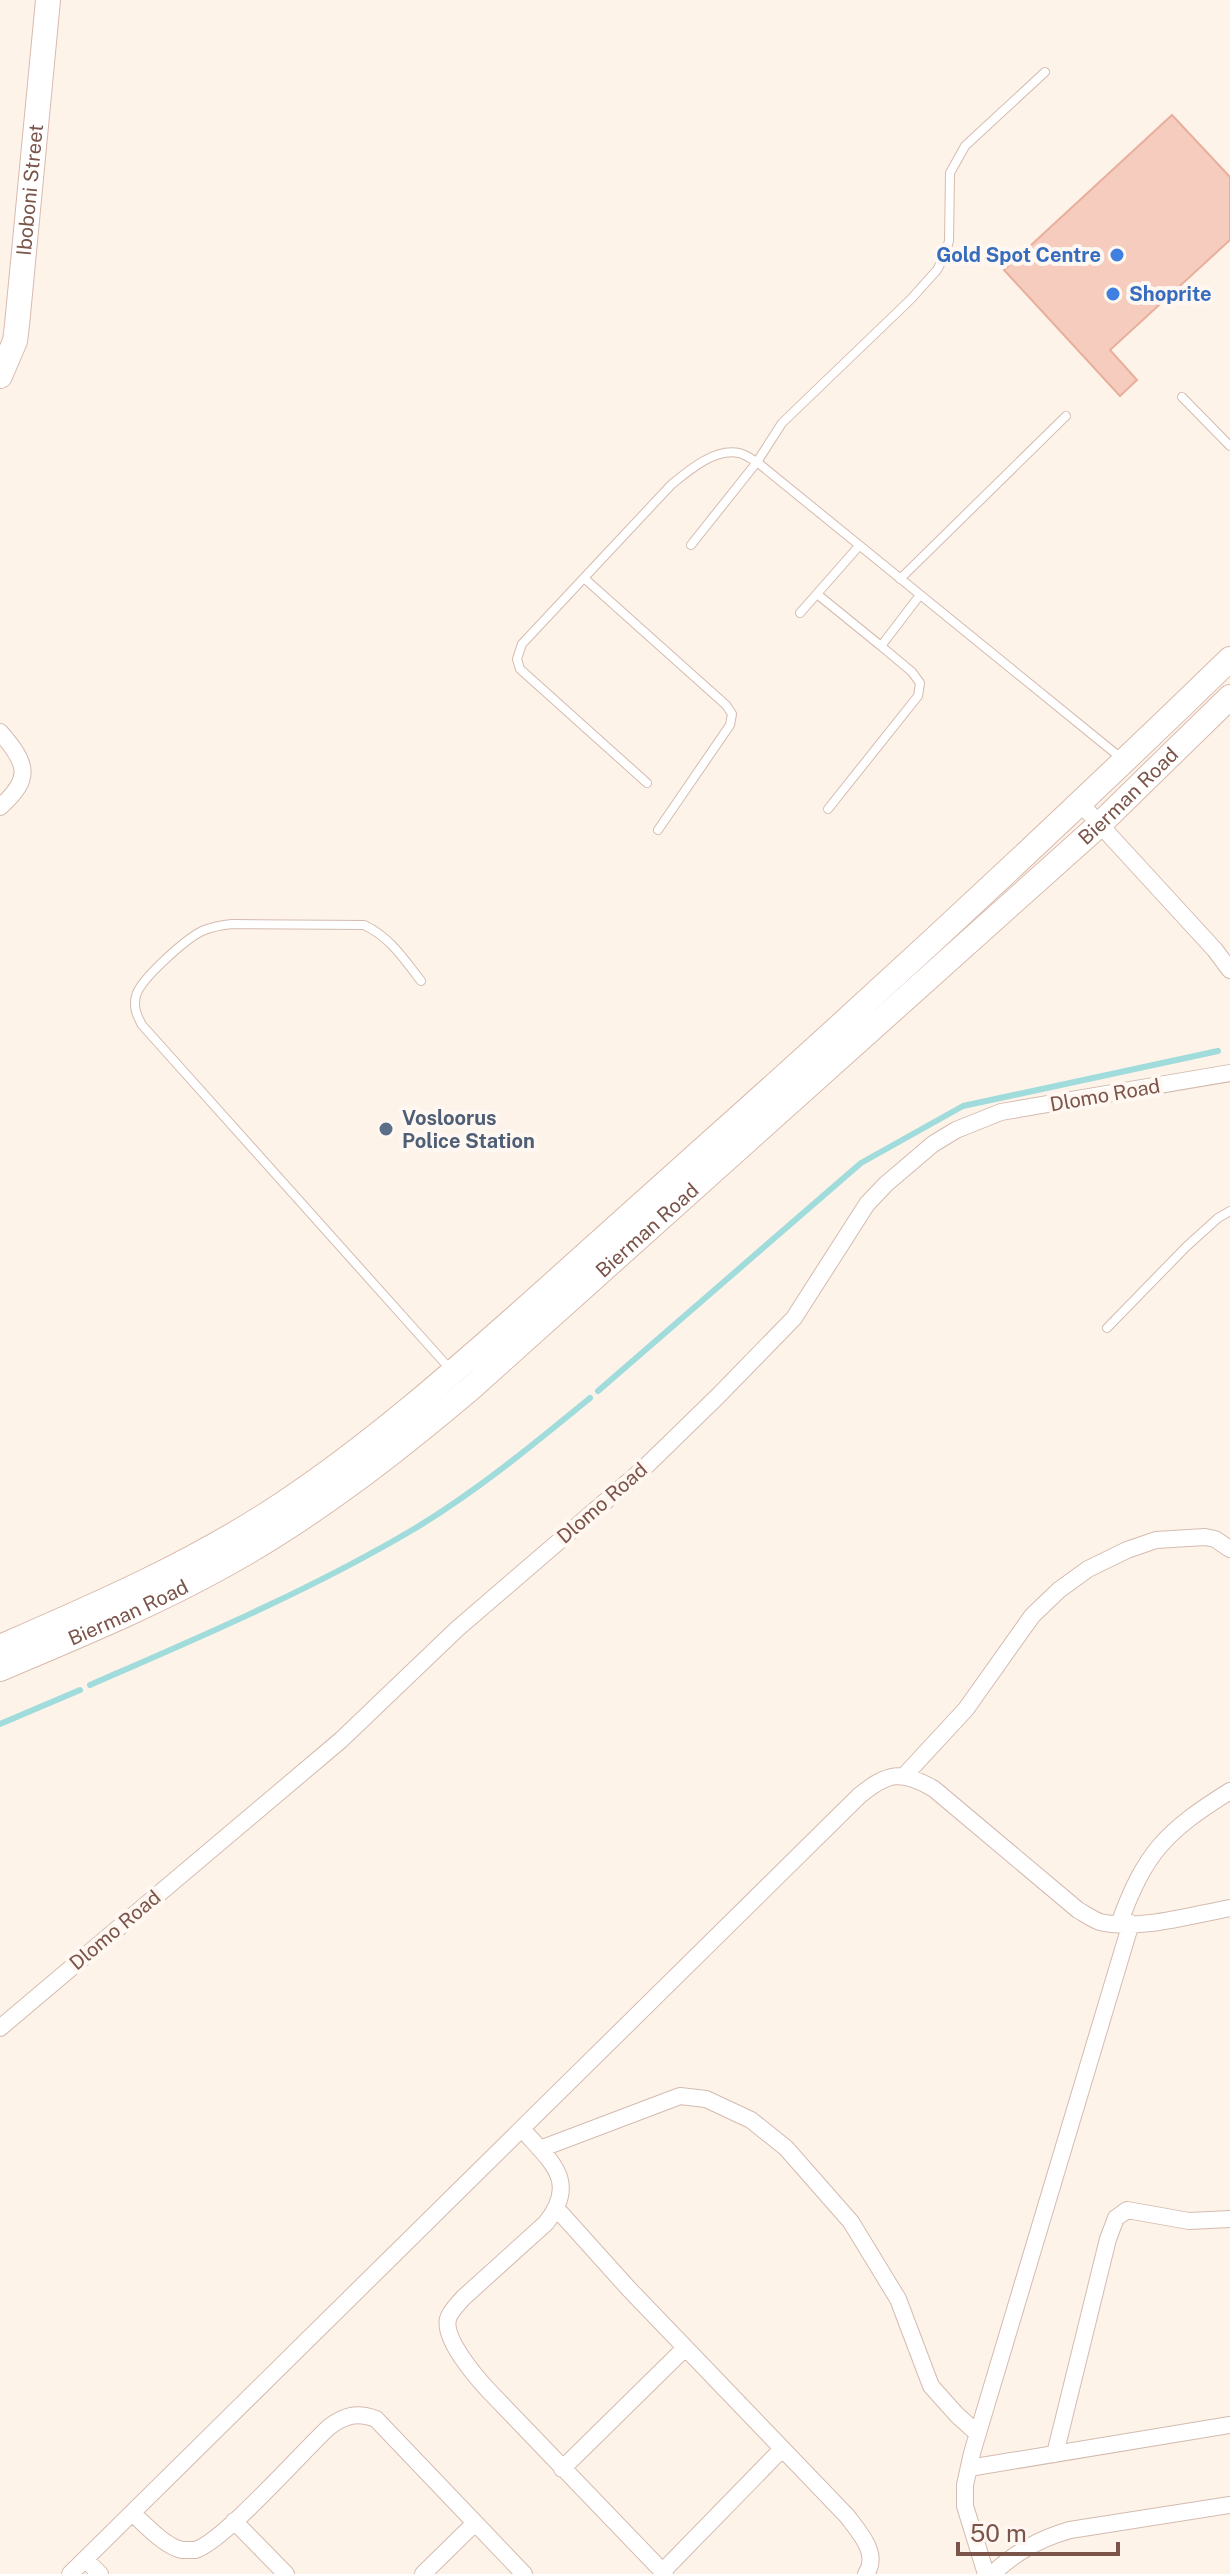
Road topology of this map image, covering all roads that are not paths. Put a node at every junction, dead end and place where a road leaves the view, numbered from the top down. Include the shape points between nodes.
1 (48, 0) edge
2 (1045, 72) dead end
3 (0, 376) edge
4 (1182, 397) dead end
5 (1066, 416) dead end
6 (1230, 446) edge
7 (757, 462) junction
8 (691, 545) dead end
9 (859, 546) junction
10 (584, 578) junction
11 (900, 579) junction
12 (817, 594) junction
13 (920, 595) junction
14 (800, 613) dead end
15 (881, 646) junction
16 (1230, 659) edge
17 (1230, 697) edge
18 (0, 732) edge
19 (1124, 761) junction
20 (647, 783) dead end
21 (1081, 804) junction
22 (0, 807) edge
23 (828, 809) dead end
24 (1099, 825) junction
25 (658, 830) dead end
26 (1230, 970) edge
27 (421, 981) dead end
28 (1230, 1073) edge
29 (1230, 1211) edge
30 (1107, 1328) dead end
31 (454, 1372) junction
32 (1230, 1549) edge
33 (0, 1647) edge
34 (0, 1669) edge
35 (905, 1775) junction
36 (1230, 1791) edge
37 (1230, 1908) edge
38 (1125, 1924) junction
39 (0, 2028) edge
40 (522, 2129) junction
41 (540, 2149) junction
42 (557, 2209) junction
43 (1230, 2219) edge
44 (685, 2348) junction
45 (1230, 2425) edge
46 (978, 2434) junction
47 (782, 2449) junction
48 (1055, 2454) junction
49 (969, 2468) junction
50 (562, 2469) junction
51 (1230, 2505) edge
52 (132, 2513) junction
53 (234, 2521) junction
54 (475, 2523) junction
55 (85, 2559) junction
56 (664, 2573) edge
57 (70, 2574) edge
58 (100, 2574) edge
59 (286, 2574) edge
60 (423, 2574) edge
61 (524, 2574) edge
62 (866, 2574) edge
63 (986, 2574) edge
64 (992, 2574) edge

1 - 3 main road, Iboboni Street via 15,341
2 - 7 lane via 956,160 948,188 949,241 937,270 782,423
4 - 6 lane
5 - 11 lane
7 - 8 lane
7 - 9 lane
7 - 10 lane via 738,453 695,465
9 - 11 lane
9 - 12 lane
10 - 20 lane via 522,644 520,669
10 - 25 lane via 732,714 730,725
11 - 13 lane
12 - 14 lane
12 - 15 lane
13 - 15 lane
13 - 19 lane
15 - 23 lane via 912,672 920,683 918,696
16 - 19 main road, Bierman Road
17 - 24 main road, Bierman Road
18 - 22 street via 14,747 22,770 18,791
19 - 21 main road, Bierman Road
21 - 24 street
21 - 31 main road, Bierman Road
24 - 26 street
24 - 34 main road, Bierman Road via 410,1440 340,1492 221,1567
27 - 31 lane via 389,941 364,925 232,924 186,941 145,980 136,994 135,1010 142,1025
28 - 39 street, Dlomo Road via 1001,1112 933,1144 867,1204 794,1318 643,1469 457,1629 330,1750
29 - 30 lane via 1186,1247
31 - 33 main road, Bierman Road via 369,1444 281,1505 189,1560
32 - 35 street via 1205,1537 1156,1540 1078,1576 1032,1616 966,1709
35 - 38 street via 934,1789 1078,1910 1098,1921
35 - 40 street via 883,1780 859,1796
36 - 38 street via 1189,1816 1156,1850 1133,1886
37 - 38 street
38 - 46 street
40 - 41 street
40 - 52 street
41 - 42 street via 562,2179
41 - 46 street via 680,2096 706,2099 751,2120 786,2148 851,2222 898,2299 931,2386
42 - 44 street
42 - 50 street via 463,2298 447,2326 473,2372
43 - 48 street via 1189,2221 1127,2210 1116,2218
44 - 47 street
44 - 50 street
45 - 48 street
46 - 49 street
47 - 56 street
47 - 62 street via 863,2537 871,2557
48 - 49 street
49 - 63 street via 965,2506
50 - 56 street
51 - 64 street via 1048,2536
52 - 53 street via 179,2549 202,2546
52 - 55 street
53 - 54 street via 329,2427 363,2414 376,2419
53 - 59 street
54 - 60 street
54 - 61 street
55 - 57 street
55 - 58 street

